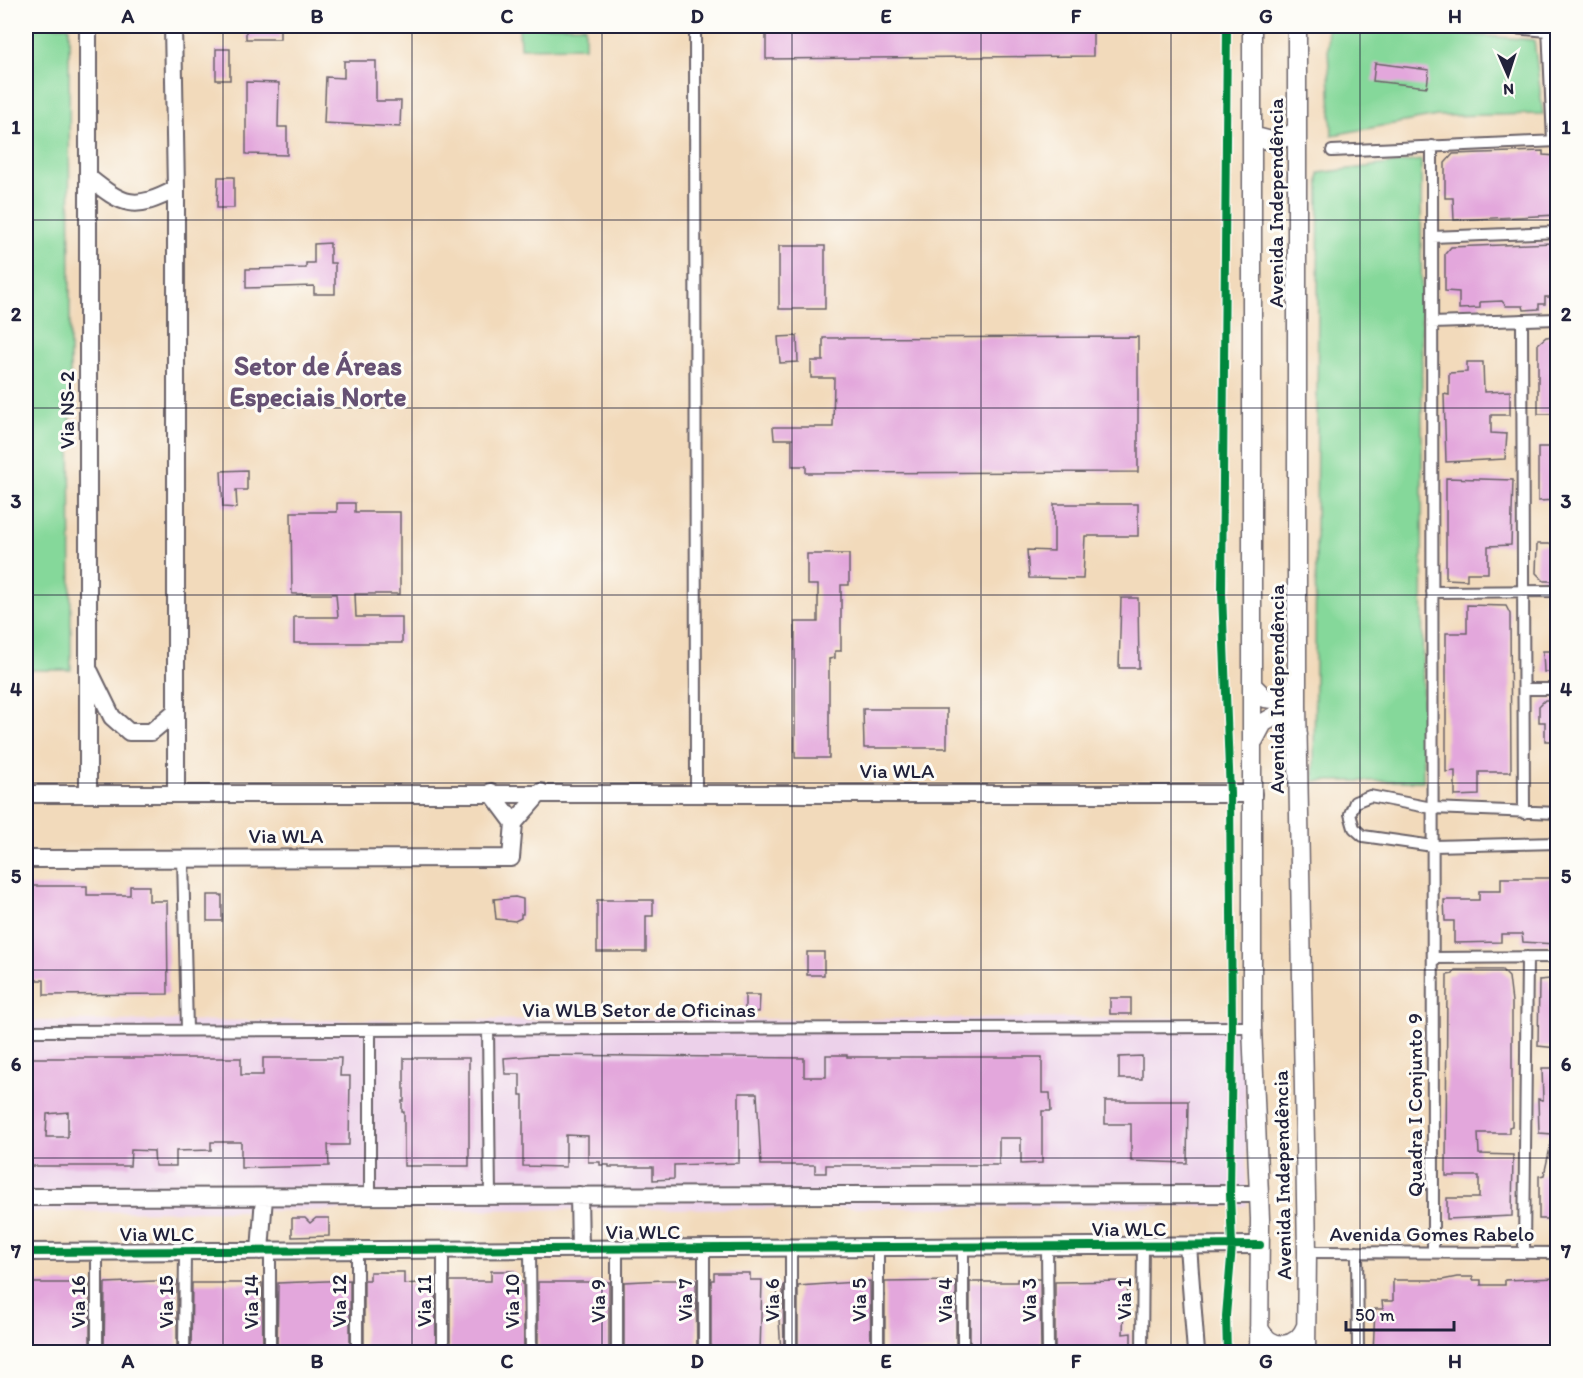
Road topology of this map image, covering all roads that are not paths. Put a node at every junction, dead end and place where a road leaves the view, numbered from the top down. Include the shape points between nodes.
1 (88, 26) edge
2 (173, 26) edge
3 (695, 26) edge
4 (1252, 26) edge
5 (1298, 26) edge
6 (1491, 26) edge
7 (1548, 28) edge
8 (1297, 131) junction
9 (1252, 136) junction
10 (1555, 141) edge
11 (1432, 146) junction
12 (1332, 151) dead end
13 (88, 177) junction
14 (176, 189) junction
15 (1557, 232) edge
16 (1432, 237) junction
17 (1557, 319) edge
18 (1522, 320) junction
19 (1432, 323) junction
20 (1523, 591) junction
21 (1557, 591) edge
22 (1432, 592) junction
23 (88, 669) junction
24 (1298, 683) junction
25 (1253, 686) junction
26 (1524, 689) junction
27 (1557, 689) edge
28 (176, 711) junction
29 (1298, 734) junction
30 (1253, 741) junction
31 (491, 792) junction
32 (541, 792) junction
33 (696, 792) junction
34 (26, 794) edge
35 (88, 794) junction
36 (176, 794) junction
37 (1253, 794) junction
38 (1432, 808) junction
39 (1557, 811) edge
40 (1524, 813) junction
41 (514, 823) junction
42 (1557, 843) edge
43 (1432, 846) junction
44 (183, 857) junction
45 (26, 859) edge
46 (1527, 957) junction
47 (1557, 957) edge
48 (1433, 958) junction
49 (1252, 1027) junction
50 (488, 1029) junction
51 (187, 1030) junction
52 (370, 1030) junction
53 (26, 1031) edge
54 (1259, 1194) junction
55 (579, 1195) junction
56 (370, 1196) junction
57 (490, 1196) junction
58 (26, 1197) edge
59 (264, 1197) junction
60 (1260, 1245) junction
61 (1047, 1246) junction
62 (1143, 1246) junction
63 (1188, 1246) junction
64 (963, 1247) junction
65 (704, 1248) junction
66 (791, 1248) junction
67 (878, 1248) junction
68 (531, 1249) junction
69 (580, 1249) junction
70 (617, 1249) junction
71 (357, 1250) junction
72 (442, 1250) junction
73 (185, 1251) junction
74 (265, 1251) junction
75 (26, 1252) edge
76 (97, 1252) junction
77 (1307, 1252) junction
78 (1358, 1252) junction
79 (1433, 1252) junction
80 (1524, 1252) junction
81 (1557, 1253) edge
82 (1306, 1326) junction
83 (1259, 1328) junction
84 (97, 1353) edge
85 (184, 1353) edge
86 (270, 1353) edge
87 (357, 1353) edge
88 (442, 1353) edge
89 (531, 1353) edge
90 (617, 1353) edge
91 (704, 1353) edge
92 (791, 1353) edge
93 (878, 1353) edge
94 (963, 1353) edge
95 (1048, 1353) edge
96 (1142, 1353) edge
97 (1196, 1353) edge
98 (1259, 1353) edge
99 (1306, 1353) edge
100 (1358, 1353) edge

1 - 13 street, Via NS-2
2 - 14 street
3 - 33 street
4 - 9 main road, Avenida Independência
5 - 8 main road, Avenida Independência
6 - 7 street
7 - 10 street
8 - 9 main road via 1275,142
8 - 24 main road, Avenida Independência
9 - 25 main road, Avenida Independência
10 - 11 street
11 - 12 street
11 - 16 street, Quadra I Conjunto 9
13 - 14 street via 113,197 134,205 153,201
13 - 23 street, Via NS-2
14 - 28 street
15 - 16 street
16 - 19 street, Quadra I Conjunto 9
17 - 18 street
18 - 19 street
18 - 20 street
19 - 22 street, Quadra I Conjunto 9
20 - 21 street
20 - 22 street
20 - 26 street
22 - 38 street, Quadra I Conjunto 9
23 - 28 street via 112,717 129,732 151,732
23 - 35 street, Via NS-2
24 - 25 main road via 1291,696 1282,700 1265,698
24 - 29 main road, Avenida Independência
25 - 30 main road, Avenida Independência
26 - 27 street
26 - 40 street
28 - 36 street
29 - 30 main road via 1286,717 1277,715 1263,723
29 - 77 main road, Avenida Independência
30 - 37 main road, Avenida Independência
31 - 32 street, Via WLA
31 - 36 street, Via WLA
31 - 41 street
32 - 33 street, Via WLA
32 - 41 street
33 - 37 street, Via WLA
34 - 35 street, Via WLA
35 - 36 street, Via WLA
37 - 49 main road, Avenida Independência
38 - 40 street
38 - 43 street, Quadra I Conjunto 9
38 - 43 street via 1370,796 1356,802 1350,814 1354,828 1363,836
39 - 40 street
41 - 44 street, Via WLA via 511,858
42 - 43 street
43 - 48 street, Quadra I Conjunto 9
44 - 45 street, Via WLA
44 - 51 street
46 - 47 street
46 - 48 street
46 - 80 street
48 - 79 street, Quadra I Conjunto 9
49 - 50 street, Via WLB Setor de Oficinas
49 - 54 main road, Avenida Independência
50 - 52 street, Via WLB Setor de Oficinas
50 - 57 street
51 - 52 street, Via WLB Setor de Oficinas
51 - 53 street, Via WLB Setor de Oficinas
52 - 56 street
54 - 55 street, Via WLC
54 - 60 main road, Avenida Independência
55 - 57 street, Via WLC
55 - 69 street
56 - 57 street, Via WLC
56 - 59 street, Via WLC
58 - 59 street, Via WLC
59 - 74 street
60 - 63 street, Via WLC
60 - 83 main road, Avenida Independência
61 - 62 street, Via WLC
61 - 64 street, Via WLC
61 - 95 street, Via 3
62 - 63 street, Via WLC
62 - 96 street, Via 1
63 - 97 street
64 - 67 street, Via WLC
64 - 94 street, Via 4
65 - 66 street, Via WLC
65 - 70 street, Via WLC
65 - 91 street, Via 7
66 - 67 street, Via WLC
66 - 92 street, Via 6
67 - 93 street, Via 5
68 - 69 street, Via WLC
68 - 72 street, Via WLC
68 - 89 street, Via 10
69 - 70 street, Via WLC
70 - 90 street, Via 9
71 - 72 street, Via WLC
71 - 74 street, Via WLC
71 - 87 street, Via 12
72 - 88 street, Via 11
73 - 74 street, Via WLC
73 - 76 street, Via WLC
73 - 85 street, Via 15
74 - 86 street, Via 14
75 - 76 street, Via WLC
76 - 84 street, Via 16
77 - 78 street, Avenida Gomes Rabelo
77 - 82 main road, Avenida Independência
78 - 79 street, Avenida Gomes Rabelo
78 - 100 street
79 - 80 street, Avenida Gomes Rabelo
80 - 81 street, Avenida Gomes Rabelo
82 - 83 main road via 1298,1340 1283,1346 1268,1341
82 - 99 main road, Avenida Independência
83 - 98 main road, Avenida Independência

